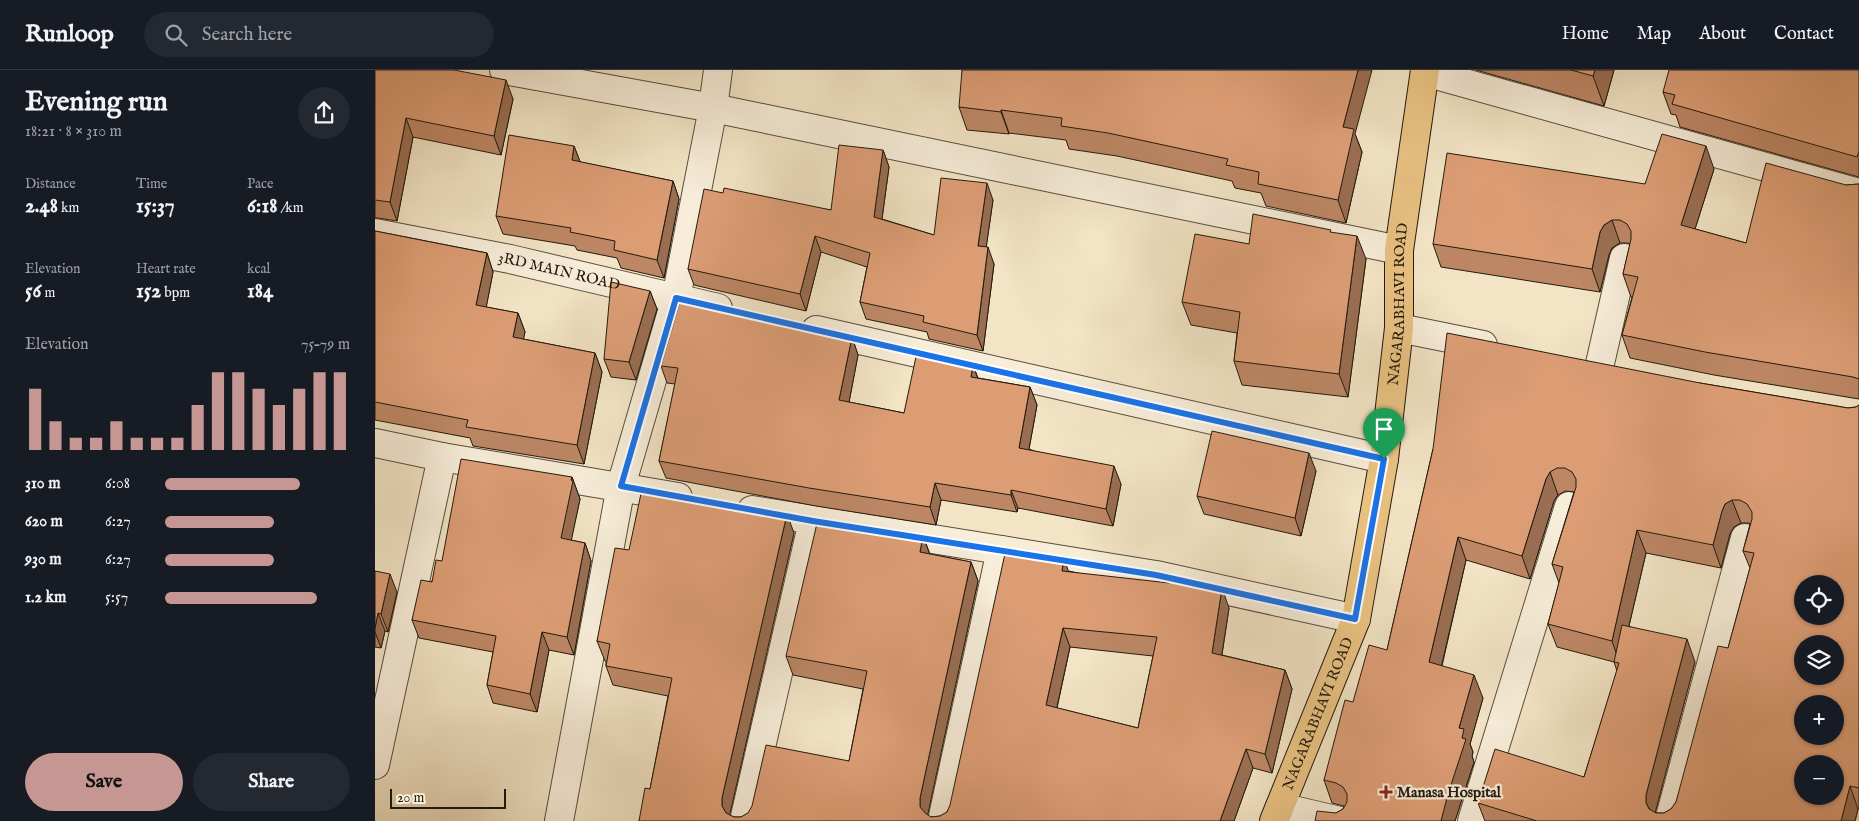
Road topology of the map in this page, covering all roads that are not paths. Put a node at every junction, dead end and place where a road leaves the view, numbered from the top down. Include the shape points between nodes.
1 (504, 70) edge
2 (718, 70) edge
3 (1425, 71) edge
4 (713, 108) junction
5 (1859, 193) edge
6 (375, 233) edge
7 (1399, 250) junction
8 (1625, 258) edge
9 (676, 298) junction
10 (744, 314) edge
11 (792, 324) edge
12 (1399, 328) junction
13 (1504, 349) edge
14 (1571, 362) edge
15 (1599, 368) junction
16 (1627, 373) edge
17 (375, 443) edge
18 (442, 458) junction
19 (1384, 459) junction
20 (621, 486) junction
21 (698, 500) edge
22 (727, 505) edge
23 (1569, 506) edge
24 (813, 521) junction
25 (1745, 538) edge
26 (1001, 550) junction
27 (1355, 619) junction
28 (375, 765) edge
29 (1277, 814) edge
30 (559, 821) edge
31 (744, 821) edge
32 (943, 821) edge
33 (1340, 821) edge
34 (1472, 821) edge
35 (1669, 821) edge

1 - 4 street
2 - 4 street
3 - 5 street
3 - 7 main road, NAGARABHAVI ROAD
4 - 7 street
4 - 9 street
6 - 9 street, 3RD MAIN ROAD via 510,259
7 - 12 main road, NAGARABHAVI ROAD
8 - 15 street
9 - 10 street, 3RD MAIN ROAD
9 - 20 street
11 - 19 street
12 - 13 street
12 - 19 main road, NAGARABHAVI ROAD
14 - 15 street
15 - 16 street
17 - 18 street
18 - 20 street
18 - 28 street
19 - 27 main road, NAGARABHAVI ROAD
20 - 21 street
20 - 30 street
22 - 24 street
23 - 34 street
24 - 26 street
24 - 31 street
25 - 35 street
26 - 27 street via 1156,575
26 - 32 street
27 - 29 main road, NAGARABHAVI ROAD
29 - 33 street

